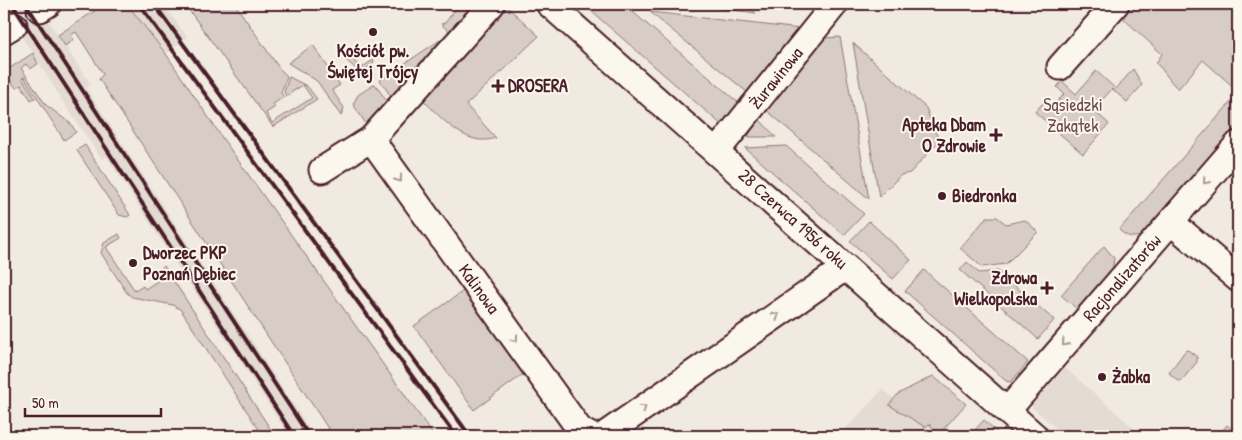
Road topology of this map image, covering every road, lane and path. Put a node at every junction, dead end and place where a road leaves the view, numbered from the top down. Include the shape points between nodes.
1 (492, 4) edge
2 (549, 4) edge
3 (832, 8) edge
4 (1109, 12) edge
5 (1060, 67) dead end
6 (370, 139) junction
7 (717, 151) junction
8 (1234, 158) edge
9 (322, 170) dead end
10 (1171, 222) junction
11 (846, 267) junction
12 (1238, 279) edge
13 (1007, 411) junction
14 (591, 436) edge
15 (603, 436) edge
16 (1035, 436) edge

1 - 6 street
2 - 7 street, 28 Czerwca 1956 roku
3 - 7 street, Żurawinowa
4 - 5 street
6 - 9 street
6 -> 14 street, Kalinowa via 580,430
7 - 11 street, 28 Czerwca 1956 roku
8 -> 10 street, Racjonalizatorów
10 - 12 street
10 -> 13 street, Racjonalizatorów
11 - 13 street, 28 Czerwca 1956 roku
15 -> 11 street
13 - 16 street, 28 Czerwca 1956 roku

